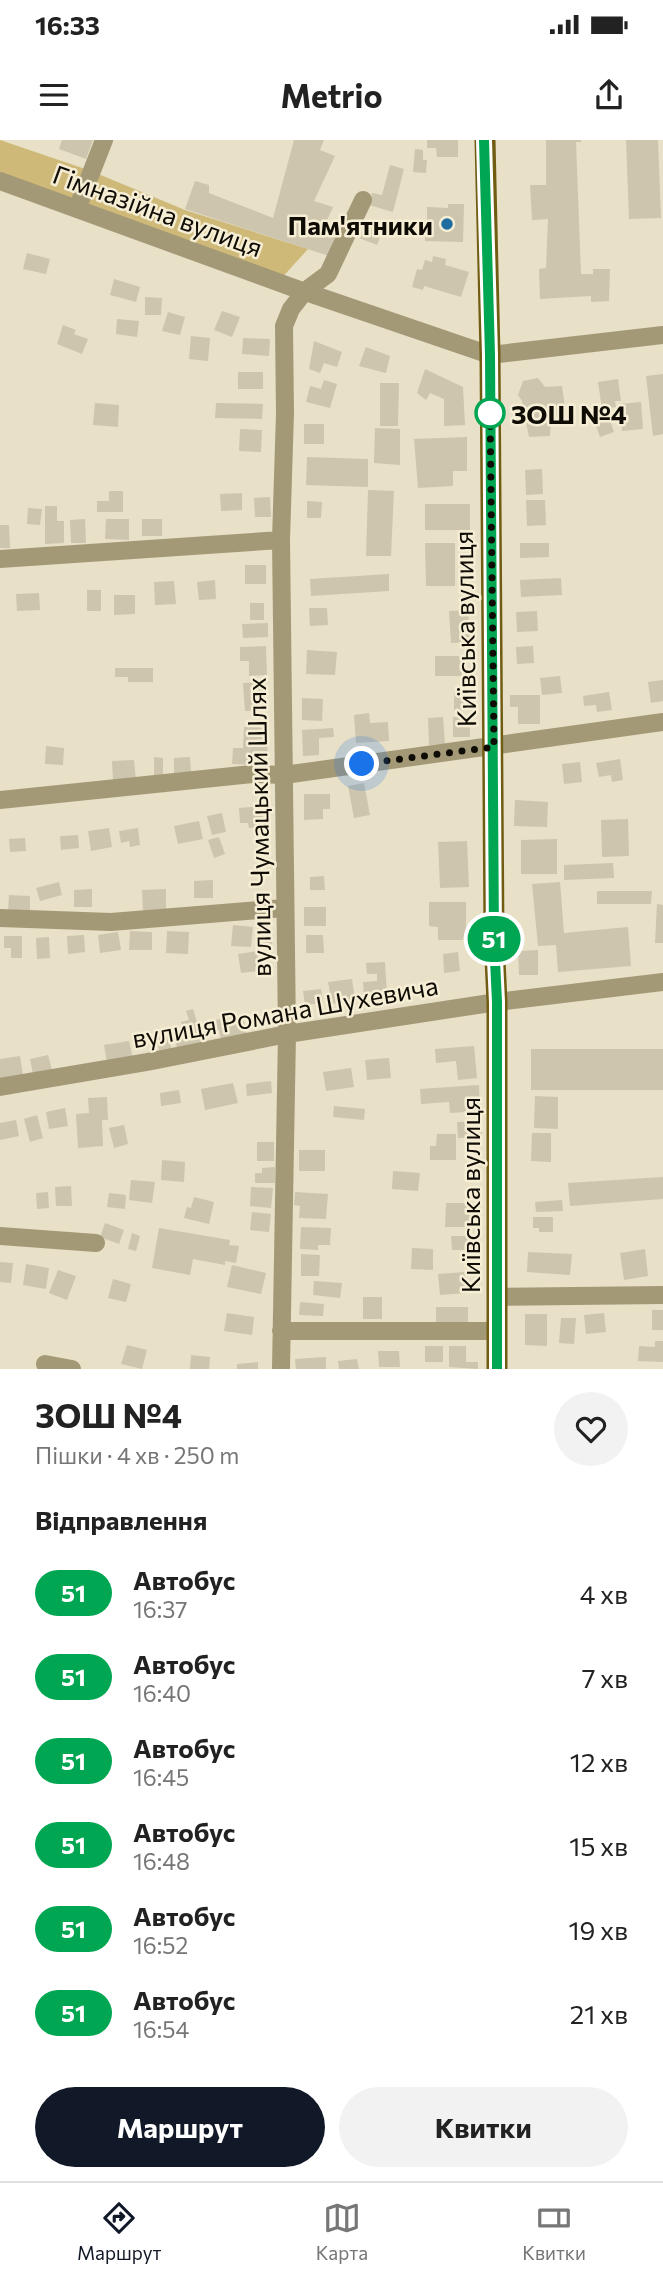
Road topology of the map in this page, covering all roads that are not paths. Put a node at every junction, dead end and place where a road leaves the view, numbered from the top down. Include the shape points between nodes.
1 (104, 140) edge
2 (485, 140) edge
3 (0, 181) edge
4 (363, 200) dead end
5 (77, 209) junction
6 (305, 291) junction
7 (663, 335) edge
8 (490, 355) junction
9 (281, 540) junction
10 (0, 559) edge
11 (663, 722) edge
12 (494, 747) junction
13 (284, 775) junction
14 (0, 800) edge
15 (285, 908) junction
16 (0, 918) edge
17 (663, 982) edge
18 (497, 1002) junction
19 (287, 1034) junction
20 (0, 1087) edge
21 (0, 1236) edge
22 (96, 1243) dead end
23 (663, 1295) edge
24 (496, 1297) junction
25 (281, 1331) junction
26 (497, 1331) junction
27 (45, 1364) dead end
28 (72, 1369) edge
29 (281, 1369) edge
30 (497, 1369) edge

1 - 5 street
2 - 8 main road, Київська вулиця
3 - 5 street, Гімназійна вулиця
4 - 6 street, вулиця Чумацький Шлях via 328,274
5 - 6 street, Гімназійна вулиця
6 - 8 street, Гімназійна вулиця
6 - 9 street, вулиця Чумацький Шлях via 284,326
7 - 8 street, Гімназійна вулиця
8 - 12 main road, Київська вулиця
9 - 10 street
9 - 13 street, вулиця Чумацький Шлях
11 - 12 street
12 - 13 street
12 - 18 main road, Київська вулиця
13 - 14 street via 252,774
13 - 15 street, вулиця Чумацький Шлях
15 - 16 street via 111,922
15 - 19 street, вулиця Чумацький Шлях
17 - 18 street, вулиця Романа Шухевича
18 - 19 street, вулиця Романа Шухевича
18 - 24 main road, Київська вулиця
19 - 20 street, вулиця Романа Шухевича
19 - 25 street, вулиця Чумацький Шлях
21 - 22 street
23 - 24 street
24 - 26 main road, Київська вулиця
25 - 26 street
25 - 29 street, вулиця Чумацький Шлях
26 - 30 main road, Київська вулиця
27 - 28 street

